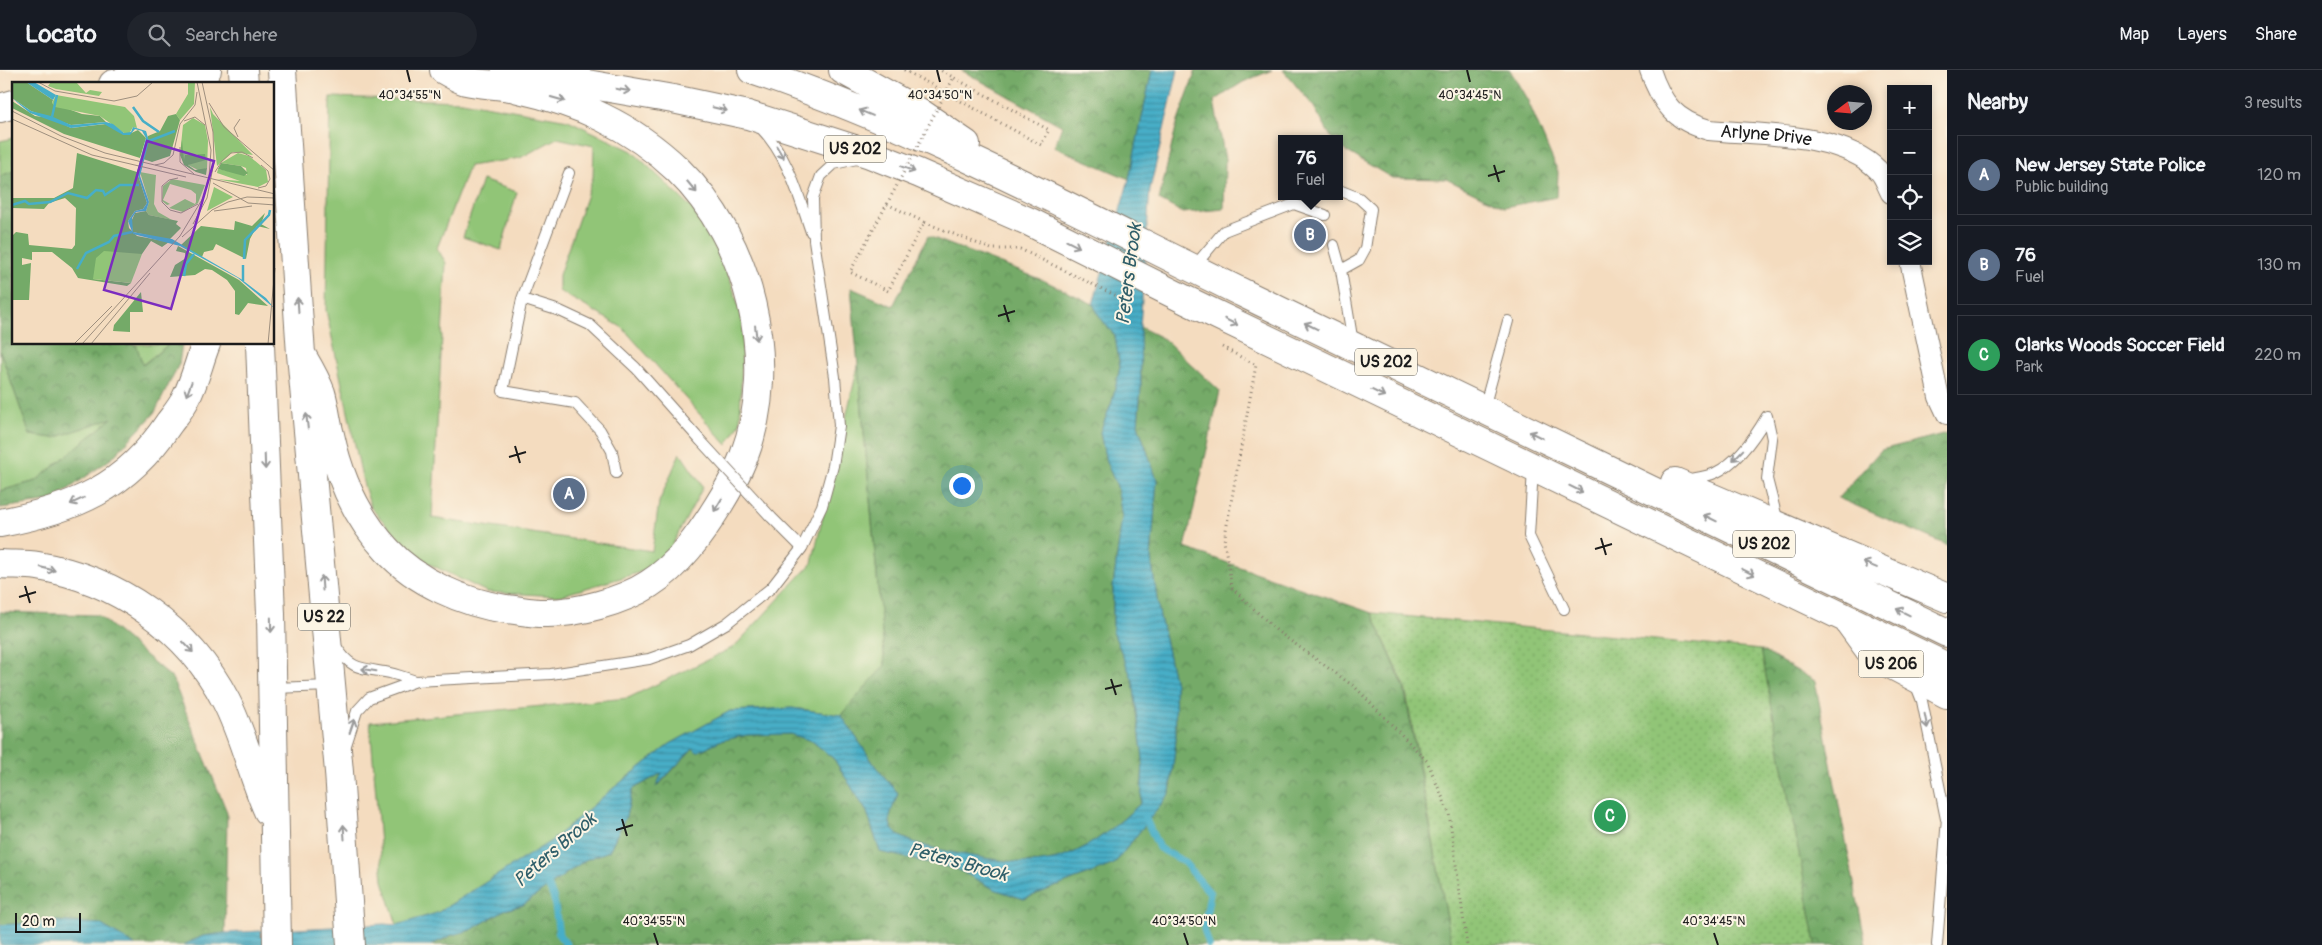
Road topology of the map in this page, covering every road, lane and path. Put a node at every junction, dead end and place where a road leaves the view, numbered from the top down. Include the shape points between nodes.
1 (206, 70) edge
2 (282, 70) edge
3 (444, 70) edge
4 (506, 70) edge
5 (752, 70) edge
6 (843, 70) edge
7 (904, 70) edge
8 (940, 70) edge
9 (1650, 70) edge
10 (911, 72) edge
11 (954, 77) junction
12 (127, 82) edge
13 (748, 115) junction
14 (883, 159) junction
15 (569, 173) dead end
16 (1887, 185) edge
17 (1037, 192) junction
18 (1343, 192) edge
19 (1295, 200) edge
20 (887, 204) junction
21 (1326, 215) dead end
22 (924, 222) junction
23 (814, 240) junction
24 (1334, 245) dead end
25 (1911, 265) edge
26 (1193, 268) junction
27 (1341, 270) junction
28 (522, 299) junction
29 (1132, 303) dead end
30 (1508, 321) dead end
31 (206, 345) edge
32 (260, 345) edge
33 (1354, 347) junction
34 (301, 354) junction
35 (1256, 364) dead end
36 (1484, 408) junction
37 (1947, 414) edge
38 (1580, 456) junction
39 (1533, 468) junction
40 (616, 472) dead end
41 (1675, 482) junction
42 (0, 523) edge
43 (1778, 526) junction
44 (802, 548) junction
45 (0, 564) edge
46 (1947, 598) edge
47 (1564, 609) dead end
48 (1848, 620) junction
49 (325, 630) junction
50 (1947, 633) edge
51 (1947, 667) edge
52 (1912, 675) junction
53 (416, 681) junction
54 (331, 686) junction
55 (272, 688) junction
56 (1947, 694) edge
57 (339, 772) junction
58 (1946, 819) edge
59 (275, 829) junction
60 (277, 945) edge
61 (351, 945) edge
62 (1467, 945) edge
63 (1937, 945) edge

1 - 12 highway
34 -> 2 highway, US 22
3 -> 34 highway via 465,81 544,95 598,114 665,158 703,199 739,262 748,287 756,331 759,366 755,404 747,447 736,476 684,554 649,584 617,599 569,612 542,614 487,606 440,588 406,568 370,530 358,512 340,468 320,390
4 -> 13 highway, US 202
17 -> 5 highway, US 202 via 820,93
6 - 17 highway via 918,112
7 - 10 path
8 - 11 path
9 - 16 street, Arlyne Drive via 1664,101 1675,115 1691,126 1818,140 1855,153 1879,170
10 - 11 path via 1041,145 1049,130
11 - 20 path, bridge
13 - 14 highway, US 202
13 -> 23 lane via 772,140 787,165
14 - 23 lane via 852,159 834,164 821,176 814,198
14 -> 39 highway, US 202 via 1030,222
15 - 28 lane
17 - 26 highway, US 202
18 - 27 lane via 1359,198 1371,209 1365,249 1359,260
19 - 21 lane
19 - 26 lane via 1224,231
20 - 22 path
20 - 22 path via 850,272 888,291
22 - 29 path via 992,249 1020,249
23 - 44 lane via 835,377 839,426 822,506
24 - 27 lane
25 - 37 street via 1939,397
33 -> 26 highway, US 202
27 - 33 lane
28 - 40 lane via 503,391 575,403 604,437 612,451
28 - 44 lane, bridge via 590,325 636,368
30 - 36 lane
31 -> 42 highway via 186,398 161,436 130,470 97,492 67,506
32 -> 55 highway
33 - 36 highway, US 202
49 -> 34 highway, US 22
35 - 62 path via 1224,541 1232,588 1277,631 1356,688 1427,761 1449,813
38 -> 36 highway, US 202
38 - 41 highway via 1645,469
50 -> 38 highway, US 202
39 - 47 lane via 1530,536
39 -> 48 highway, US 202
41 - 43 highway
43 -> 41 lane via 1767,479 1772,439 1767,416 1754,438 1730,463 1714,473
46 -> 43 highway
44 - 53 lane via 771,588 727,623 689,645 649,659 551,674
45 -> 59 highway via 38,566 86,580 120,594 173,631 201,662 227,702
48 - 51 highway, US 202
48 - 52 highway, US 206 via 1873,655
53 -> 49 lane via 352,665 343,658
49 - 54 highway, US 22
52 - 56 highway, US 206
52 -> 58 lane via 1922,701
57 -> 53 lane via 357,712 369,698
54 - 55 lane
54 - 57 highway, US 22
55 - 59 highway
61 -> 57 highway, US 22
58 - 63 lane
59 - 60 highway

